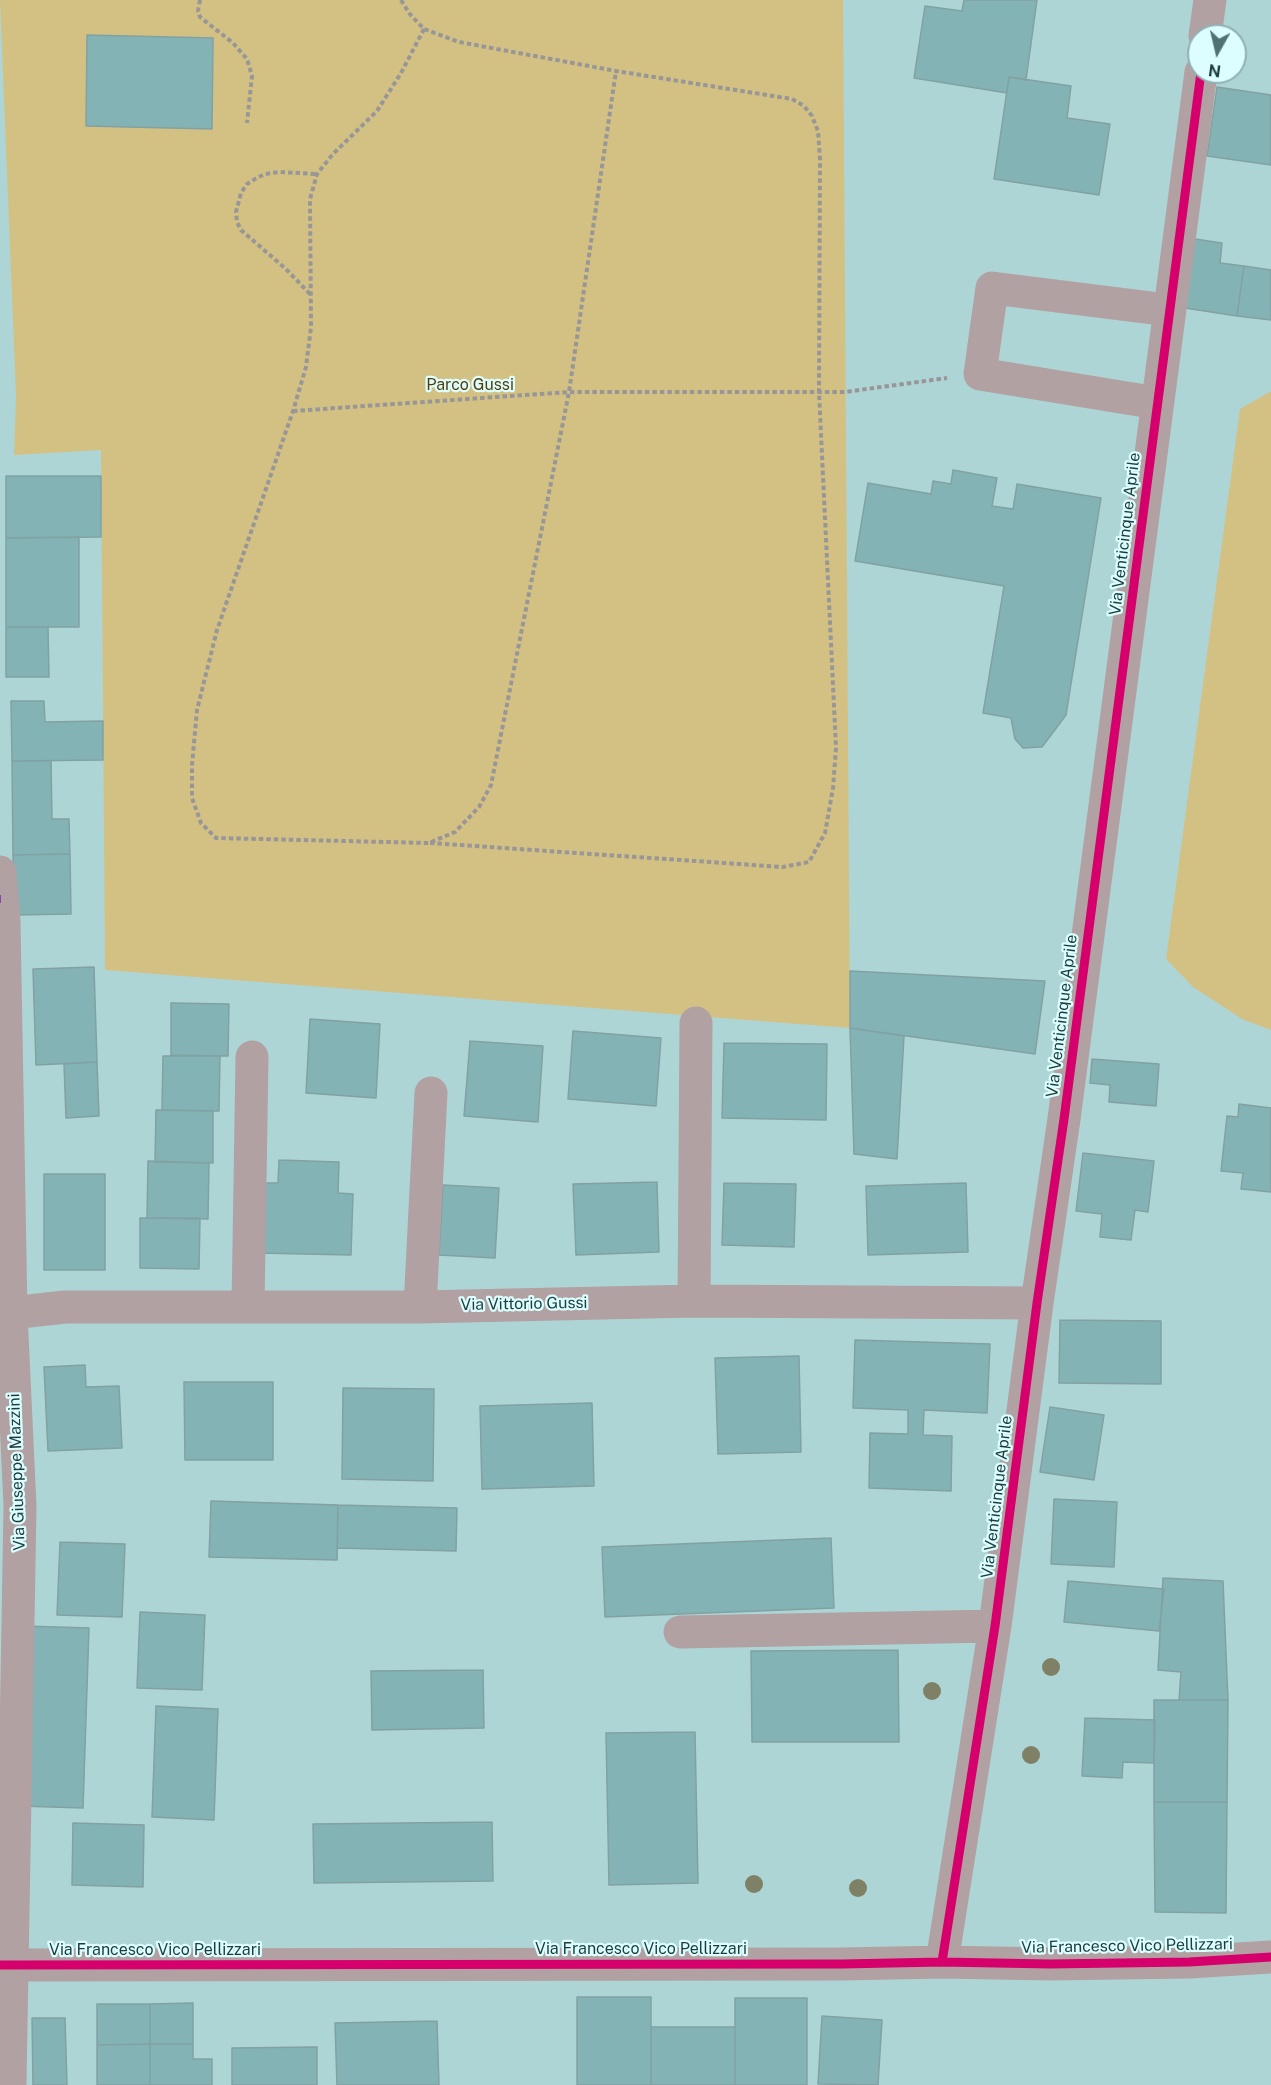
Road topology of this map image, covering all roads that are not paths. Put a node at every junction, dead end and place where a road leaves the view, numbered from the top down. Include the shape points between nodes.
1 (1210, 0) edge
2 (1207, 24) edge
3 (1199, 84) edge
4 (1168, 310) junction
5 (1157, 403) junction
6 (0, 872) edge
7 (2, 922) edge
8 (696, 1023) dead end
9 (252, 1057) dead end
10 (431, 1092) dead end
11 (694, 1300) junction
12 (1037, 1304) junction
13 (248, 1306) junction
14 (420, 1307) junction
15 (11, 1312) junction
16 (995, 1626) junction
17 (680, 1632) dead end
18 (1271, 1957) edge
19 (942, 1962) junction
20 (6, 1965) edge
21 (10, 2085) edge

1 - 2 street
3 - 4 street, Via Venticinque Aprile
4 - 5 street, Via Venticinque Aprile
4 - 5 street via 992,288 980,374
5 - 12 street, Via Venticinque Aprile
6 - 7 street, Via Giuseppe Mazzini
7 - 15 street, Via Giuseppe Mazzini
8 - 11 street
9 - 13 street
10 - 14 street
11 - 12 street, Via Vittorio Gussi
11 - 14 street, Via Vittorio Gussi
12 - 16 street, Via Venticinque Aprile
13 - 14 street, Via Vittorio Gussi
13 - 15 street, Via Vittorio Gussi via 65,1307
15 - 20 street, Via Giuseppe Mazzini via 20,1506
16 - 17 street
16 - 19 street, Via Venticinque Aprile
18 - 19 street, Via Francesco Vico Pellizzari via 1190,1962
19 - 20 street, Via Francesco Vico Pellizzari
20 - 21 street, Via Giuseppe Mazzini

